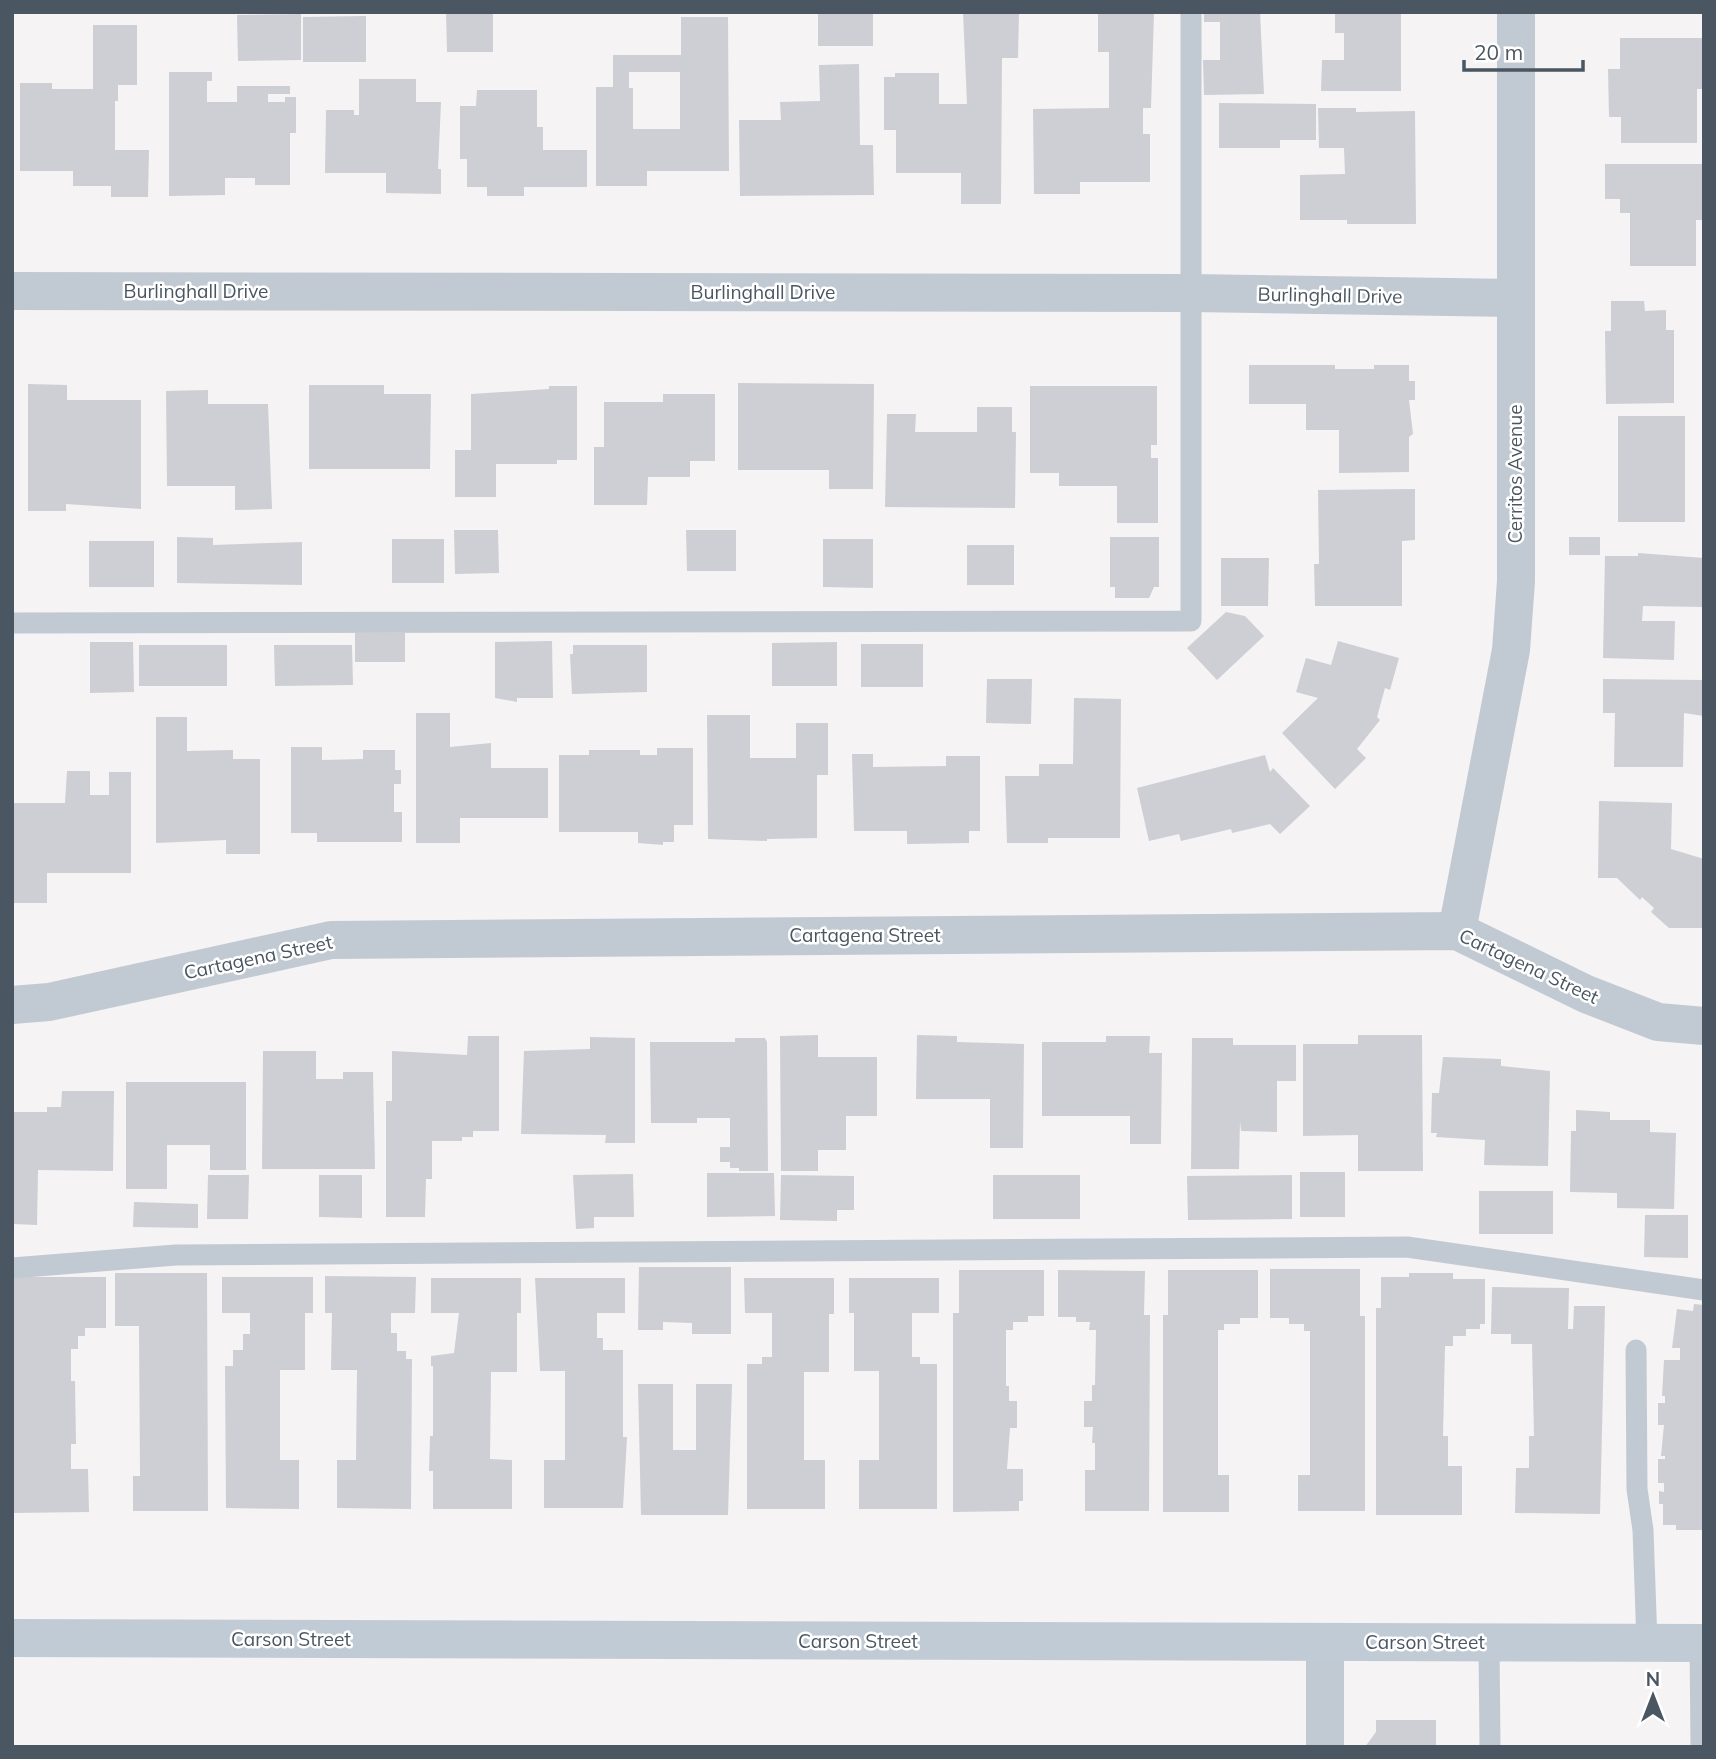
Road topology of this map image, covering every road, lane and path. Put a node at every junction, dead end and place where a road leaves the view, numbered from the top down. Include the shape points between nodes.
1 (1191, 12) edge
2 (1516, 12) edge
3 (12, 291) edge
4 (1191, 293) junction
5 (1514, 298) junction
6 (12, 623) edge
7 (1457, 931) junction
8 (12, 1005) edge
9 (1704, 1026) edge
10 (12, 1268) edge
11 (1704, 1290) edge
12 (1636, 1350) dead end
13 (12, 1638) edge
14 (1325, 1642) junction
15 (1489, 1643) junction
16 (1647, 1643) junction
17 (1702, 1643) edge
18 (1325, 1747) edge
19 (1490, 1747) edge
20 (1701, 1747) edge

1 - 4 lane
2 - 5 street, Cerritos Avenue
3 - 4 street, Burlinghall Drive
4 - 5 street, Burlinghall Drive
4 - 6 lane via 1191,621
5 - 7 street, Cerritos Avenue via 1516,581 1511,650
7 - 8 street, Cartagena Street via 331,940 49,1002
7 - 9 street, Cartagena Street via 1586,994 1658,1023
10 - 11 lane via 176,1255 1407,1247
12 - 16 lane via 1637,1489
13 - 14 main road, Carson Street
14 - 15 main road, Carson Street
14 - 18 street
15 - 16 main road, Carson Street
15 - 19 lane
16 - 17 main road, Carson Street
17 - 20 lane

